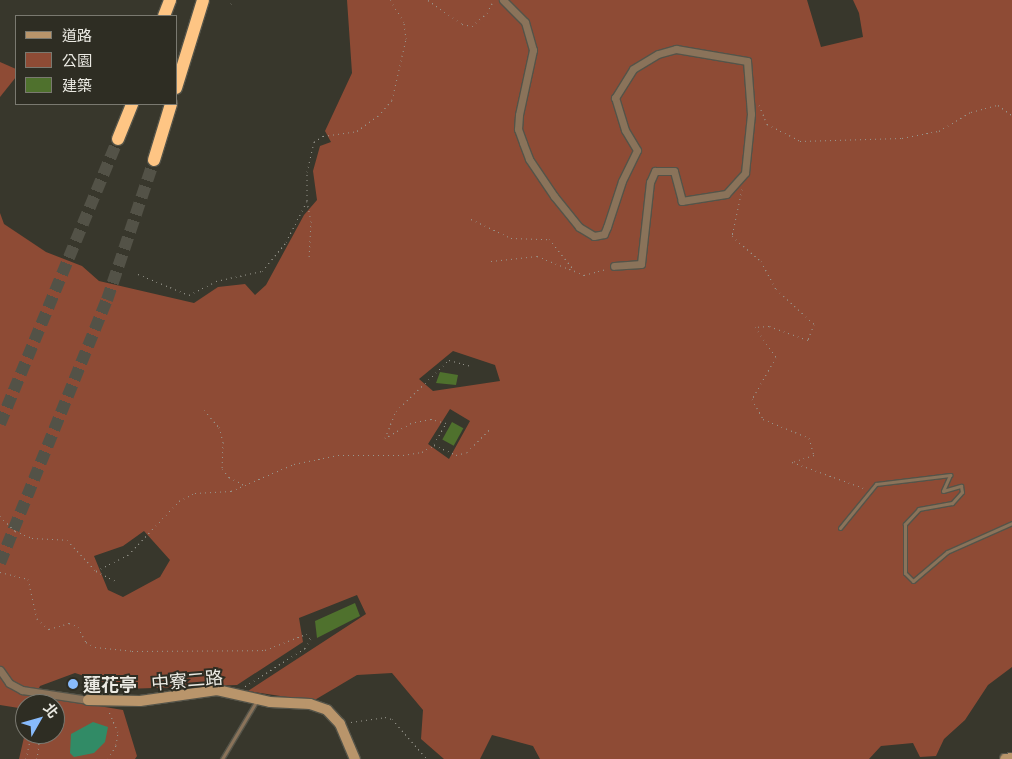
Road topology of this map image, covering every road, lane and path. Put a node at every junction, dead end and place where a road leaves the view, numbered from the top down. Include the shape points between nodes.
1 (170, 0) edge
2 (203, 0) edge
3 (232, 0) edge
4 (390, 0) edge
5 (428, 0) edge
6 (494, 0) edge
7 (503, 0) edge
8 (231, 4) dead end
9 (164, 15) edge
10 (178, 81) edge
11 (756, 97) dead end
12 (132, 105) edge
13 (171, 105) edge
14 (1012, 115) edge
15 (118, 139) tunnel mouth
16 (154, 160) tunnel mouth
17 (745, 173) junction
18 (307, 201) junction
19 (471, 219) dead end
20 (309, 259) dead end
21 (491, 261) dead end
22 (614, 266) joint
23 (575, 271) junction
24 (138, 274) dead end
25 (471, 366) dead end
26 (204, 410) dead end
27 (491, 428) dead end
28 (434, 445) junction
29 (244, 486) junction
30 (872, 490) junction
31 (0, 516) edge
32 (1012, 523) edge
33 (840, 528) dead end
34 (96, 571) junction
35 (0, 572) edge
36 (116, 581) dead end
37 (0, 670) edge
38 (236, 692) junction
39 (257, 699) junction
40 (88, 700) joint
41 (101, 700) junction
42 (340, 724) junction
43 (29, 744) edge
44 (39, 744) edge
45 (1012, 758) edge
46 (26, 759) edge
47 (37, 759) edge
48 (108, 759) edge
49 (222, 759) edge
50 (355, 759) edge
51 (427, 759) edge
52 (1004, 759) edge

1 - 9 highway
2 - 10 highway
3 - 8 path
4 - 18 path via 404,22 406,39 392,100 378,116 356,130 317,138 307,172
5 - 6 path via 462,24 472,26 487,14
7 - 17 street via 525,22 533,50 519,115 518,129 523,143 529,159 554,196 586,232 594,236 604,234 622,181 637,150 625,130 615,98 633,69 658,54 676,49 747,60 751,114
11 - 14 path via 767,124 800,141 911,136 939,131 971,112 998,105
12 - 15 highway
13 - 16 highway
17 - 22 street via 726,194 682,201 674,171 655,171 650,182 641,264
17 - 30 path via 732,236 760,261 776,289 814,324 808,340 769,326 756,327 776,357 752,399 763,419 809,438 814,455 792,462
18 - 20 path via 311,221
18 - 24 path via 286,242 262,271 220,280 189,295
19 - 23 path via 511,238 549,240
21 - 23 path via 538,256
22 - 23 path via 584,275
25 - 28 path via 449,360 401,406 385,438 411,423 430,419 446,423
26 - 29 path via 219,427 223,442 222,469
27 - 28 path via 467,452 456,455
28 - 29 path via 422,452 403,455 338,455 312,459
29 - 34 path via 231,491 195,493 179,501 138,546
30 - 32 lane via 876,484 941,475 950,476 943,491 961,486 962,492 952,504 919,509 905,524 905,574 913,581 947,552
30 - 33 lane
31 - 34 path via 16,531 32,538 67,540
34 - 36 path
35 - 38 path via 28,579 37,619 49,629 69,623 78,627 86,642 95,647 132,651 265,650 306,634 311,639 305,648
37 - 40 street via 9,683 22,690
38 - 39 street, 中寮二路
38 - 41 street, 中寮二路 via 217,690 140,701
39 - 42 street, 中寮二路 via 310,704 327,710
39 - 49 lane
40 - 41 street, 中寮二路
41 - 48 path via 115,721 118,732 116,745
42 - 50 street, 中寮二路
42 - 51 path via 384,717 392,719
43 - 46 path
44 - 47 path
45 - 52 street

